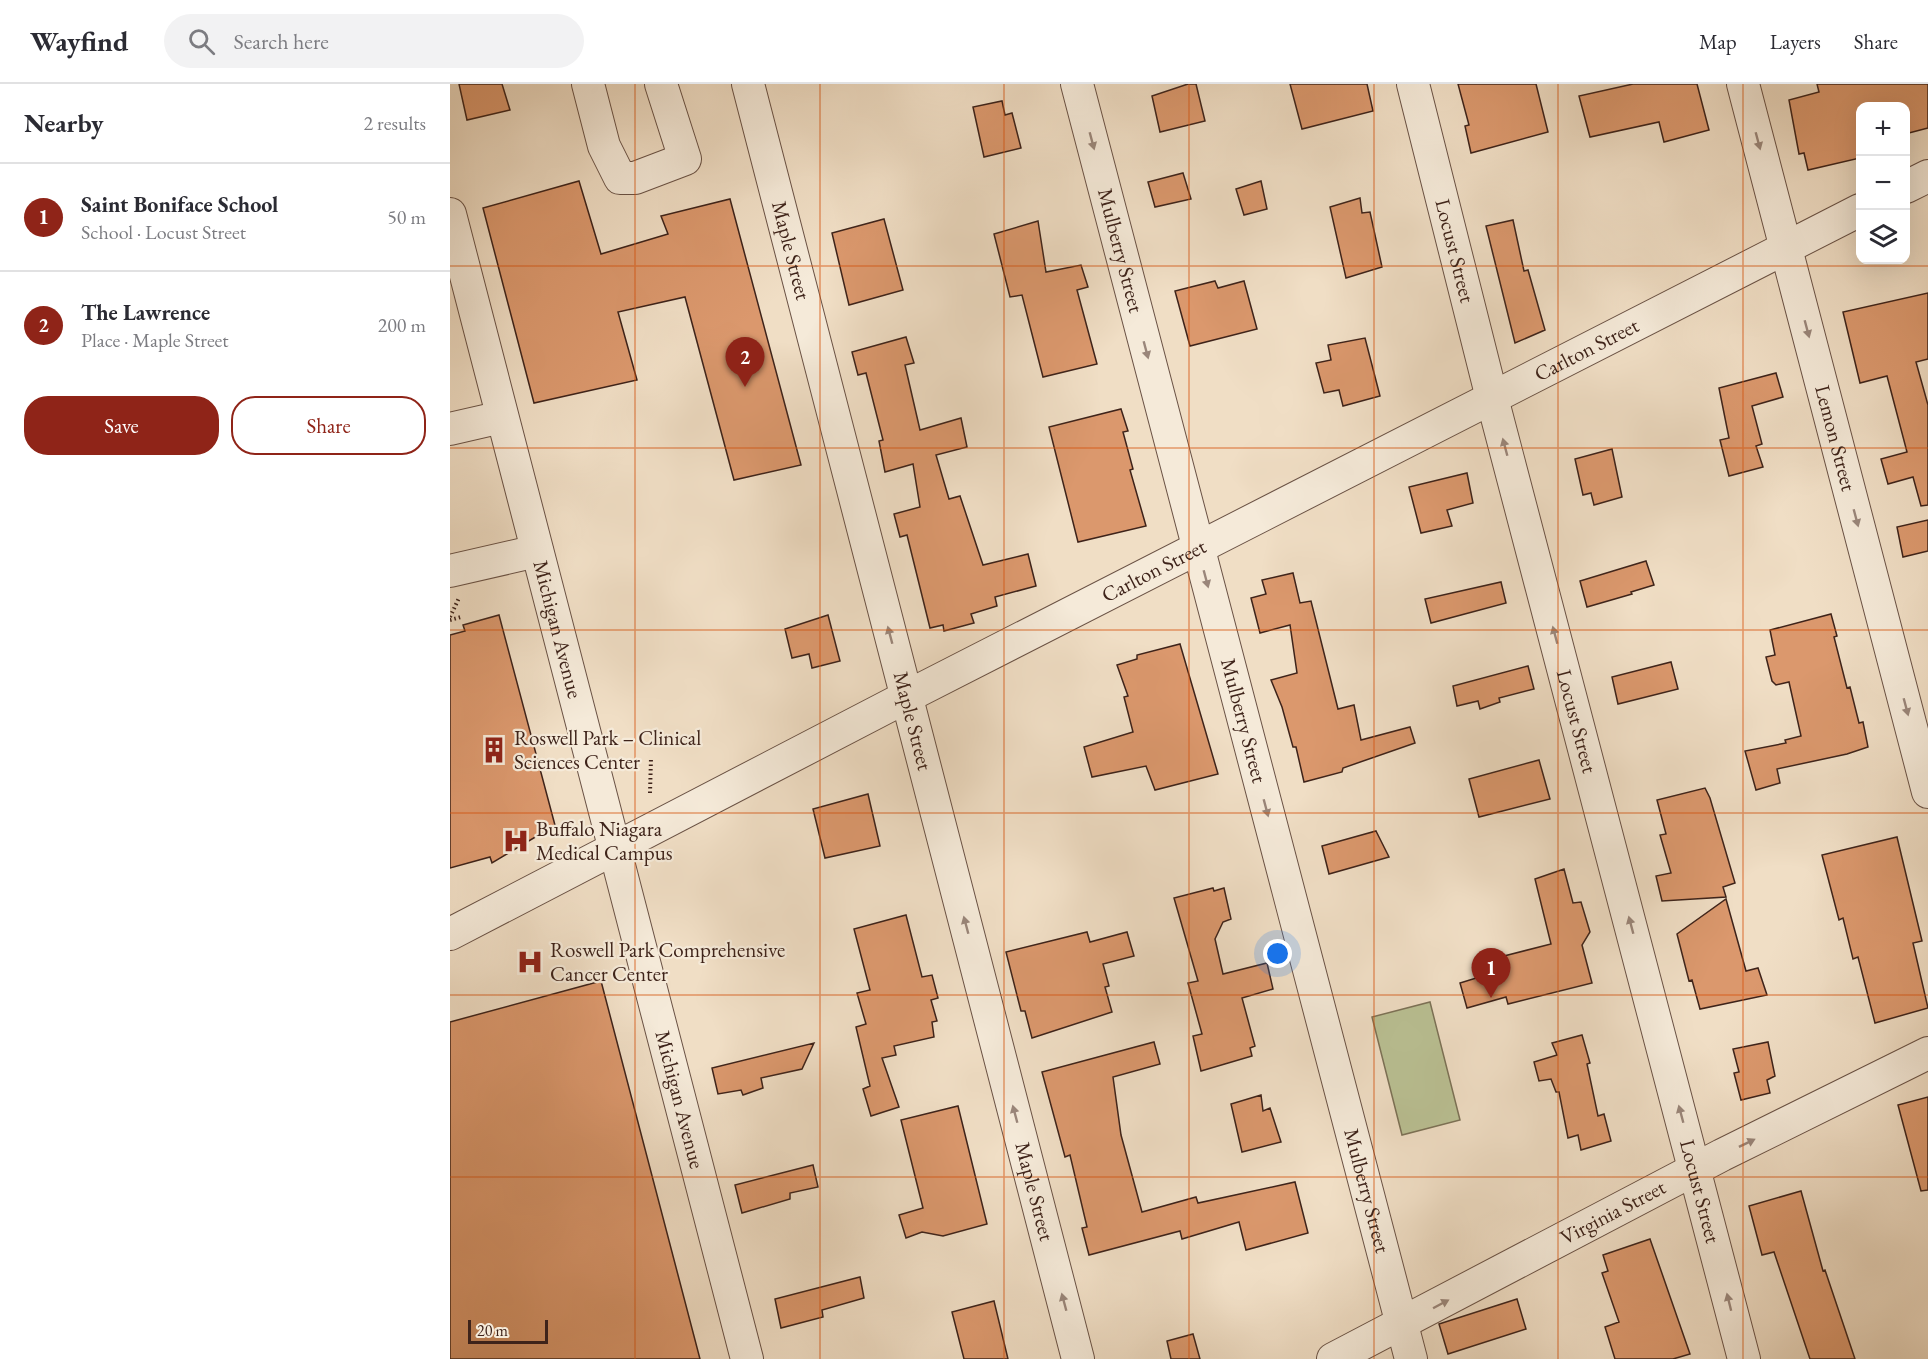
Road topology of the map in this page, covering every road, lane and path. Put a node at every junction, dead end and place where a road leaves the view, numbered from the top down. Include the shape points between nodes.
1 (588, 84) edge
2 (661, 84) edge
3 (748, 84) edge
4 (1077, 84) edge
5 (1413, 84) edge
6 (1743, 84) edge
7 (1928, 176) edge
8 (1910, 185) edge
9 (1856, 212) edge
10 (450, 214) edge
11 (1786, 248) junction
12 (1492, 398) junction
13 (502, 417) junction
14 (450, 429) edge
15 (1198, 548) junction
16 (537, 551) junction
17 (450, 572) edge
18 (461, 617) dead end
19 (450, 620) edge
20 (906, 697) junction
21 (651, 758) dead end
22 (1928, 792) edge
23 (650, 793) dead end
24 (615, 849) junction
25 (450, 934) edge
26 (1928, 1053) edge
27 (1695, 1171) junction
28 (1401, 1323) junction
29 (747, 1359) edge
30 (1078, 1359) edge
31 (1333, 1359) edge
32 (1410, 1359) edge
33 (1744, 1359) edge

1 - 2 street via 604,146 620,178 635,178 684,159
20 -> 3 street, Maple Street
4 -> 15 street, Mulberry Street
5 - 12 street, Locust Street
6 -> 11 street, Lemon Street
7 - 8 street
9 - 11 street, Carlton Street
10 - 13 street, Michigan Avenue
11 - 12 street, Carlton Street
11 -> 22 street, Lemon Street
12 - 15 street, Carlton Street
27 -> 12 street, Locust Street
13 - 14 street
13 - 16 street, Michigan Avenue
15 - 20 street, Carlton Street
15 -> 28 street, Mulberry Street
16 - 17 street
16 - 24 street, Michigan Avenue
18 - 19 path
20 - 24 street, Carlton Street
30 -> 20 street, Maple Street
21 - 23 path
24 - 25 street, Carlton Street
24 - 29 street, Michigan Avenue
27 -> 26 street, Virginia Street
28 -> 27 street, Virginia Street
33 -> 27 street, Locust Street
28 - 31 street, Virginia Street
28 - 32 street, Mulberry Street

